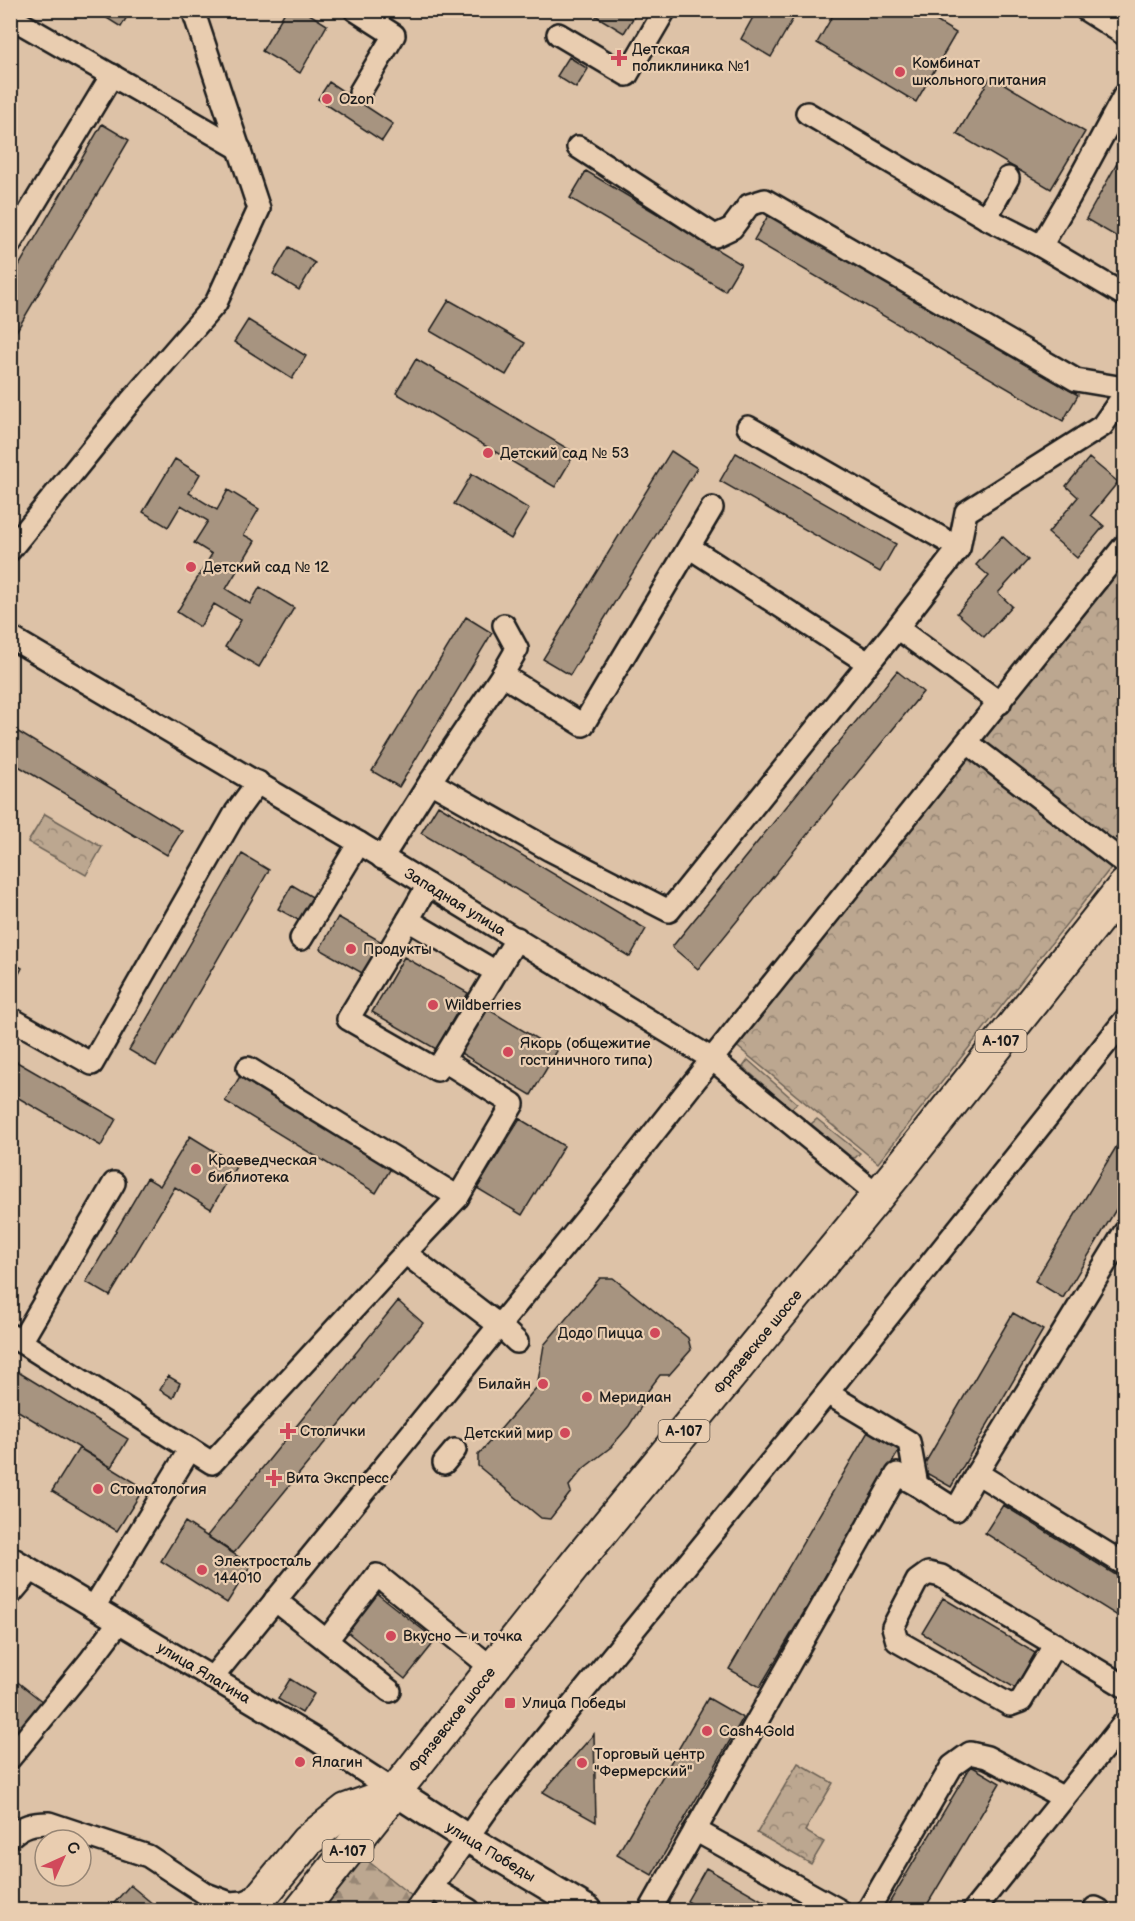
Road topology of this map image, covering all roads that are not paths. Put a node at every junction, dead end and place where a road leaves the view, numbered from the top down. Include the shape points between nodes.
1 (193, 10) edge
2 (355, 10) edge
3 (665, 10) edge
4 (1086, 10) edge
5 (10, 17) edge
6 (558, 34) dead end
7 (1125, 34) edge
8 (112, 75) junction
9 (360, 92) dead end
10 (1125, 96) edge
11 (807, 113) dead end
12 (578, 147) dead end
13 (240, 149) junction
14 (1008, 178) dead end
15 (986, 218) junction
16 (10, 244) edge
17 (1041, 246) junction
18 (1125, 295) edge
19 (1125, 388) edge
20 (1125, 395) edge
21 (748, 427) dead end
22 (712, 508) dead end
23 (1125, 546) edge
24 (689, 547) junction
25 (959, 548) junction
26 (10, 550) edge
27 (504, 625) dead end
28 (897, 628) junction
29 (10, 637) edge
30 (868, 663) junction
31 (502, 675) junction
32 (1000, 703) junction
33 (968, 743) junction
34 (258, 782) junction
35 (430, 782) junction
36 (359, 843) junction
37 (382, 858) junction
38 (1125, 863) edge
39 (428, 885) junction
40 (1125, 886) edge
41 (408, 920) junction
42 (517, 938) junction
43 (301, 939) dead end
44 (496, 972) junction
45 (10, 1018) edge
46 (1125, 1021) edge
47 (712, 1059) junction
48 (443, 1060) junction
49 (248, 1068) dead end
50 (114, 1183) dead end
51 (878, 1195) junction
52 (458, 1197) junction
53 (1125, 1233) edge
54 (405, 1253) junction
55 (500, 1326) junction
56 (16, 1339) edge
57 (517, 1342) dead end
58 (827, 1392) junction
59 (190, 1449) junction
60 (977, 1473) junction
61 (916, 1485) junction
62 (10, 1557) edge
63 (1125, 1564) edge
64 (31, 1570) junction
65 (10, 1594) edge
66 (275, 1600) junction
67 (94, 1607) junction
68 (119, 1622) junction
69 (327, 1640) junction
70 (1055, 1644) junction
71 (492, 1668) junction
72 (212, 1678) junction
73 (1125, 1686) edge
74 (390, 1691) dead end
75 (1125, 1723) edge
76 (10, 1758) edge
77 (396, 1792) junction
78 (1064, 1798) junction
79 (695, 1830) junction
80 (10, 1837) edge
81 (467, 1838) junction
82 (432, 1888) junction
83 (210, 1902) edge
84 (256, 1903) edge
85 (301, 1911) edge
86 (416, 1911) edge
87 (469, 1911) edge
88 (588, 1911) edge
89 (650, 1911) edge
90 (839, 1911) edge
91 (868, 1911) edge
92 (974, 1911) edge

1 - 13 street
2 - 9 street via 394,35
3 - 6 street via 627,75
4 - 7 street
5 - 8 street
8 - 13 street
8 - 16 street
10 - 17 street
11 - 15 street
12 - 19 street via 715,236 732,228 749,205 765,200 1076,380
13 - 26 street via 259,209 216,303
14 - 15 street
15 - 17 street
17 - 18 street
20 - 25 street via 1102,426 966,512
21 - 25 street
22 - 24 street
23 - 32 street
24 - 30 street
24 - 31 street via 583,725
25 - 28 street
27 - 31 street via 517,649
28 - 30 street
28 - 32 street
29 - 34 street, Западная улица
30 - 35 street via 669,911
31 - 35 street
32 - 33 street
33 - 38 street
33 - 47 street
34 - 36 street, Западная улица
34 - 45 street via 236,812 92,1064
35 - 37 street
36 - 37 street, Западная улица
36 - 43 street
37 - 39 street, Западная улица
39 - 41 street
39 - 42 street, Западная улица
40 - 51 highway, Фрязевское шоссе / А-107
41 - 44 street
41 - 48 street via 348,1019 437,1070
42 - 44 street
42 - 47 street, Западная улица
44 - 48 street
46 - 58 street
47 - 51 street, Западная улица
47 - 55 street
48 - 52 street via 513,1104
49 - 52 street
50 - 56 street
51 - 71 highway, Фрязевское шоссе / А-107
52 - 54 street
53 - 60 street
54 - 55 street
54 - 59 street via 212,1463
55 - 57 street
55 - 66 street
56 - 59 street
58 - 61 street via 909,1442
58 - 81 street
59 - 67 street
60 - 61 street via 956,1510
60 - 63 street
61 - 79 street via 897,1474
62 - 64 street, улица Ялагина
64 - 65 street
64 - 67 street, улица Ялагина
66 - 69 street
66 - 72 street
67 - 68 street, улица Ялагина
68 - 72 street, улица Ялагина
68 - 76 street
69 - 71 street via 377,1575
69 - 74 street
70 - 70 street via 941,1576 928,1573 917,1581 893,1627 897,1641 1010,1705 1022,1701
70 - 73 street
71 - 77 highway, Фрязевское шоссе / А-107
72 - 77 street, улица Ялагина
75 - 78 street
77 - 81 main road, улица Победы
77 - 84 highway via 346,1809 307,1841
77 - 85 highway, Фрязевское шоссе / А-107
78 - 91 street via 987,1756 970,1753 952,1766
78 - 92 street
79 - 89 street
79 - 90 street
80 - 83 street via 32,1823 49,1823 148,1856
81 - 82 street
81 - 88 main road, улица Победы
82 - 86 street
82 - 87 street
83 - 84 street

